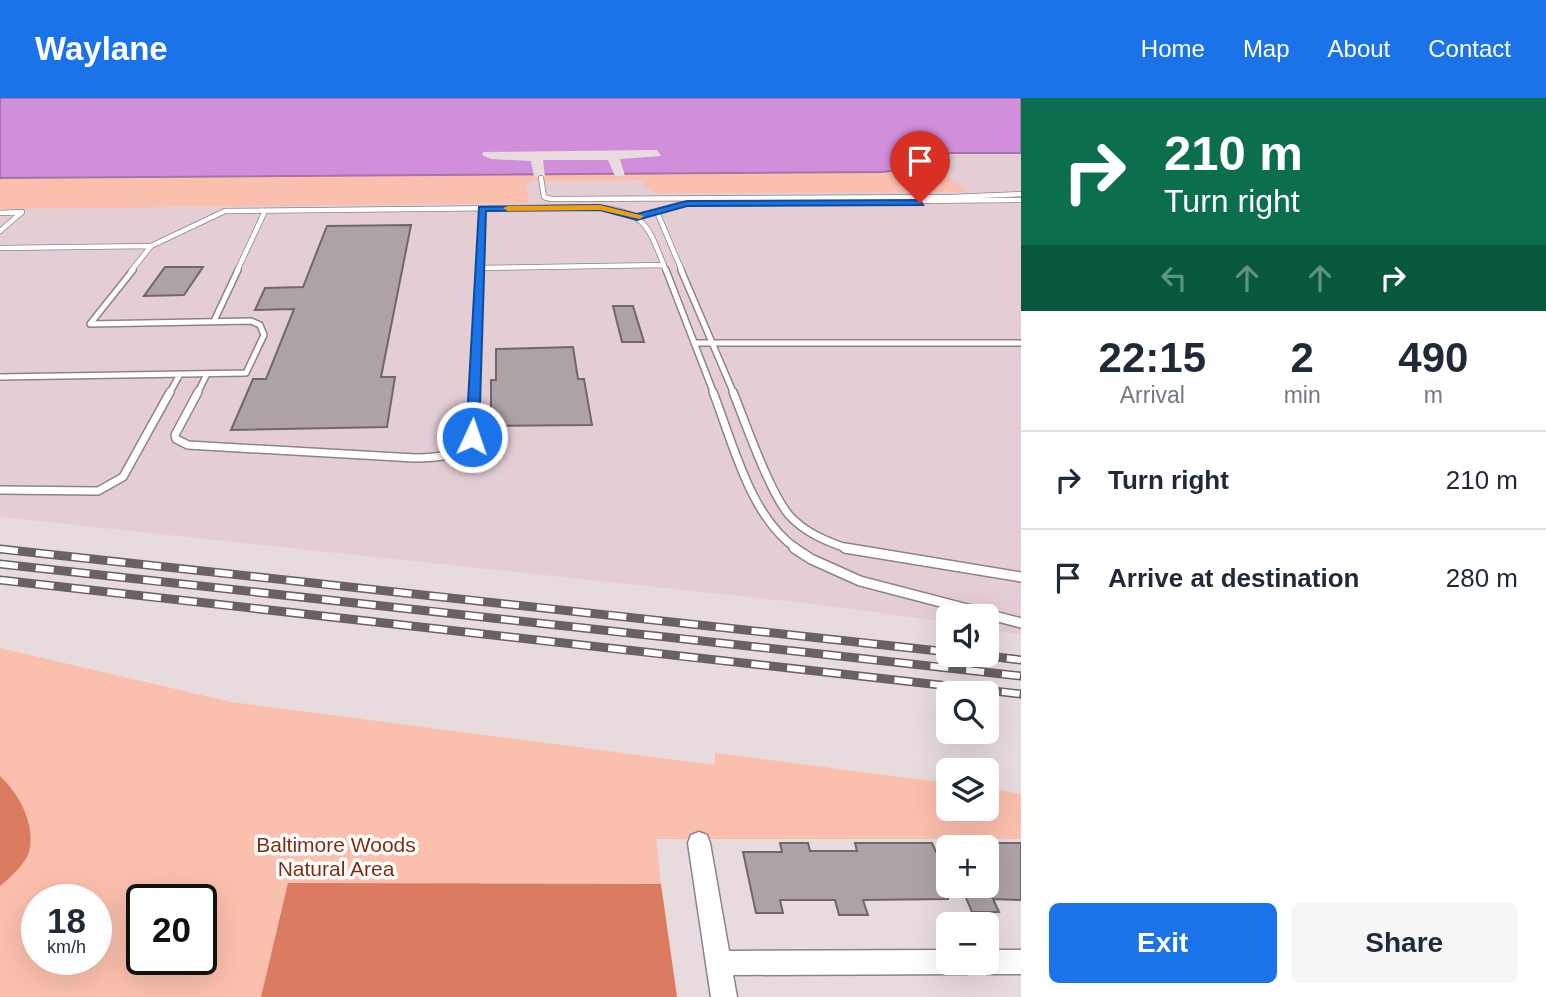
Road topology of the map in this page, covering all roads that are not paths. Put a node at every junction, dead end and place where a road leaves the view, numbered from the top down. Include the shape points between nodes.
1 (541, 178) dead end
2 (1021, 194) edge
3 (1021, 200) edge
4 (482, 209) junction
5 (265, 211) junction
6 (0, 212) edge
7 (657, 212) junction
8 (637, 217) junction
9 (0, 231) edge
10 (151, 246) junction
11 (0, 248) edge
12 (664, 265) junction
13 (478, 268) junction
14 (214, 321) junction
15 (1021, 342) edge
16 (694, 343) junction
17 (711, 343) junction
18 (180, 374) junction
19 (207, 374) junction
20 (0, 377) edge
21 (0, 489) edge
22 (1021, 577) edge
23 (1021, 623) edge
24 (699, 843) dead end
25 (936, 962) edge
26 (999, 962) edge
27 (1021, 962) edge
28 (719, 963) junction
29 (724, 997) edge

1 - 2 lane via 544,197 551,199
3 - 7 lane via 687,203
4 - 5 lane
4 - 8 lane via 600,208
4 - 13 lane
5 - 10 lane via 225,211
5 - 14 lane
6 - 9 lane via 22,212
7 - 8 lane
7 - 17 lane
8 - 12 lane via 650,229
10 - 11 lane
10 - 14 lane via 90,324
12 - 13 lane
12 - 16 lane
13 - 19 lane via 474,430 465,445 446,456 405,458 188,445 175,435
14 - 19 lane via 251,321 260,325 264,335 246,373
15 - 17 lane
16 - 17 lane
16 - 23 lane via 757,504 791,546 834,571 870,584
17 - 22 lane via 778,498 805,529 854,551
18 - 19 lane
18 - 20 lane
18 - 21 lane via 123,477 110,486 98,491
24 - 28 street
25 - 28 street
26 - 27 street
28 - 29 street

